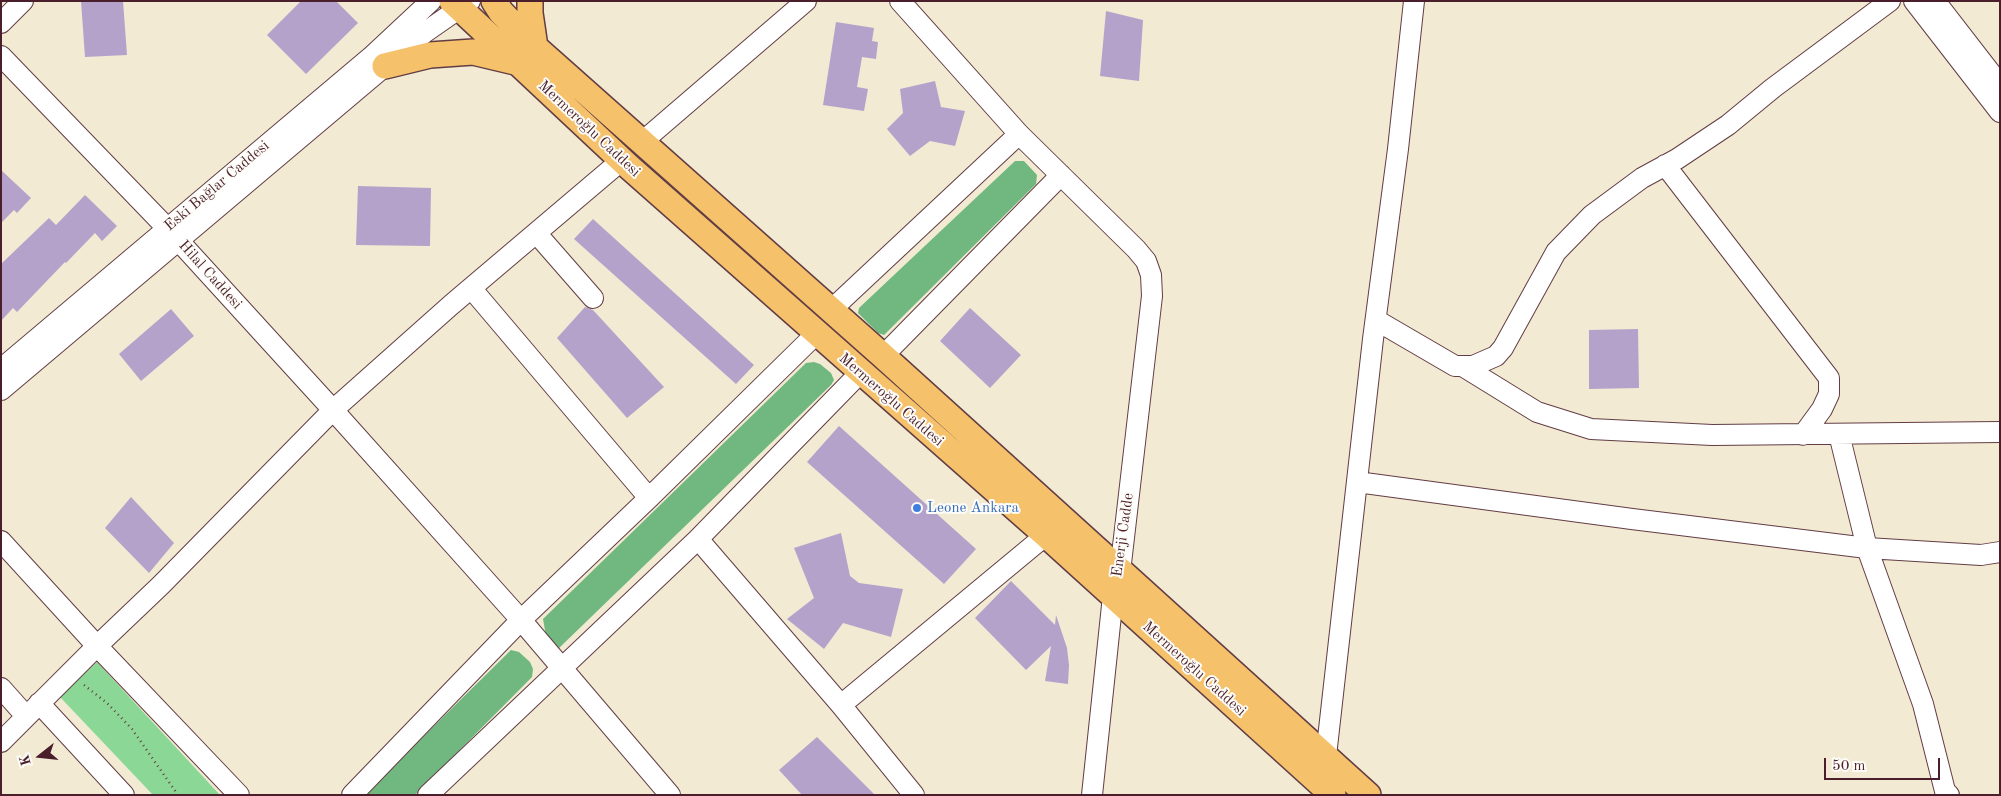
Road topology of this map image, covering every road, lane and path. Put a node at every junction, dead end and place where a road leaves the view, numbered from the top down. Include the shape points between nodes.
1 (23, 1) edge
2 (431, 1) edge
3 (494, 1) edge
4 (530, 1) edge
5 (806, 1) edge
6 (900, 1) edge
7 (1414, 1) edge
8 (1890, 1) edge
9 (1914, 1) edge
10 (1935, 1) edge
11 (461, 4) edge
12 (1, 23) edge
13 (526, 55) junction
14 (1, 56) edge
15 (385, 66) junction
16 (2000, 85) edge
17 (2000, 112) edge
18 (1019, 134) junction
19 (642, 142) junction
20 (622, 160) junction
21 (1665, 165) junction
22 (1062, 175) junction
23 (173, 234) junction
24 (537, 234) junction
25 (471, 288) junction
26 (593, 298) dead end
27 (831, 310) junction
28 (1376, 320) junction
29 (816, 334) junction
30 (883, 356) junction
31 (1464, 367) junction
32 (1, 369) edge
33 (860, 373) junction
34 (1, 390) edge
35 (333, 410) junction
36 (2000, 432) edge
37 (1839, 434) junction
38 (1803, 435) junction
39 (1358, 482) junction
40 (649, 498) junction
41 (1046, 535) junction
42 (698, 540) junction
43 (1, 542) edge
44 (1867, 548) junction
45 (2000, 552) edge
46 (1120, 572) junction
47 (1113, 596) junction
48 (520, 620) junction
49 (97, 646) junction
50 (562, 668) junction
51 (70, 672) junction
52 (1, 688) edge
53 (841, 705) junction
54 (33, 710) junction
55 (1, 742) edge
56 (1326, 756) junction
57 (1329, 793) edge
58 (1945, 793) edge
59 (124, 795) edge
60 (178, 795) edge
61 (239, 795) edge
62 (352, 795) edge
63 (428, 795) edge
64 (670, 795) edge
65 (914, 795) edge
66 (1092, 795) edge
67 (1368, 795) edge

1 - 12 street
2 - 23 street, Eski Bağlar Caddesi
3 - 13 main road, Mermeroğlu Caddesi
4 - 13 main road
5 - 19 street
6 - 18 street
7 - 28 street
8 - 21 street via 1728,125
9 - 17 street
10 - 16 street
11 - 13 main road, Mermeroğlu Caddesi
11 - 15 street
13 - 15 main road via 472,52 430,55
13 - 19 main road, Mermeroğlu Caddesi
13 - 20 main road, Mermeroğlu Caddesi
14 - 23 street, Hilal Caddesi
15 - 23 street
18 - 22 street
18 - 27 street
19 - 27 main road, Mermeroğlu Caddesi
20 - 24 street
20 - 29 main road, Mermeroğlu Caddesi
21 - 31 street via 1592,215 1556,252 1503,348 1486,362
21 - 38 street via 1829,378 1829,394 1822,410
22 - 30 street
22 - 46 street, Enerji Cadde via 1136,249 1146,261 1151,275 1152,296
23 - 32 street, Eski Bağlar Caddesi
23 - 34 street
23 - 35 street, Hilal Caddesi
24 - 25 street
24 - 26 street
25 - 35 street
25 - 40 street
27 - 30 main road, Mermeroğlu Caddesi
28 - 31 street via 1443,360
28 - 39 street
29 - 33 main road, Mermeroğlu Caddesi
29 - 40 street
30 - 46 main road, Mermeroğlu Caddesi
31 - 38 street via 1537,412 1591,429 1712,436
33 - 41 main road, Mermeroğlu Caddesi
33 - 42 street
35 - 48 street, Hilal Caddesi
35 - 49 street
36 - 37 street
37 - 38 street
37 - 44 street
39 - 44 street
39 - 56 street
40 - 48 street
41 - 47 main road, Mermeroğlu Caddesi
41 - 53 street
42 - 50 street
42 - 53 street
43 - 49 street
44 - 45 street via 1981,555
44 - 58 street via 1923,704
46 - 47 street, Enerji Cadde
46 - 56 main road, Mermeroğlu Caddesi
47 - 57 main road, Mermeroğlu Caddesi
47 - 66 street, Enerji Cadde
48 - 50 street, Hilal Caddesi
48 - 62 street
49 - 51 street
49 - 61 street
50 - 63 street
50 - 64 street, Hilal Caddesi
51 - 54 street
51 - 60 path via 132,729
52 - 54 street
53 - 65 street
54 - 55 street
54 - 59 street
56 - 67 main road, Mermeroğlu Caddesi

